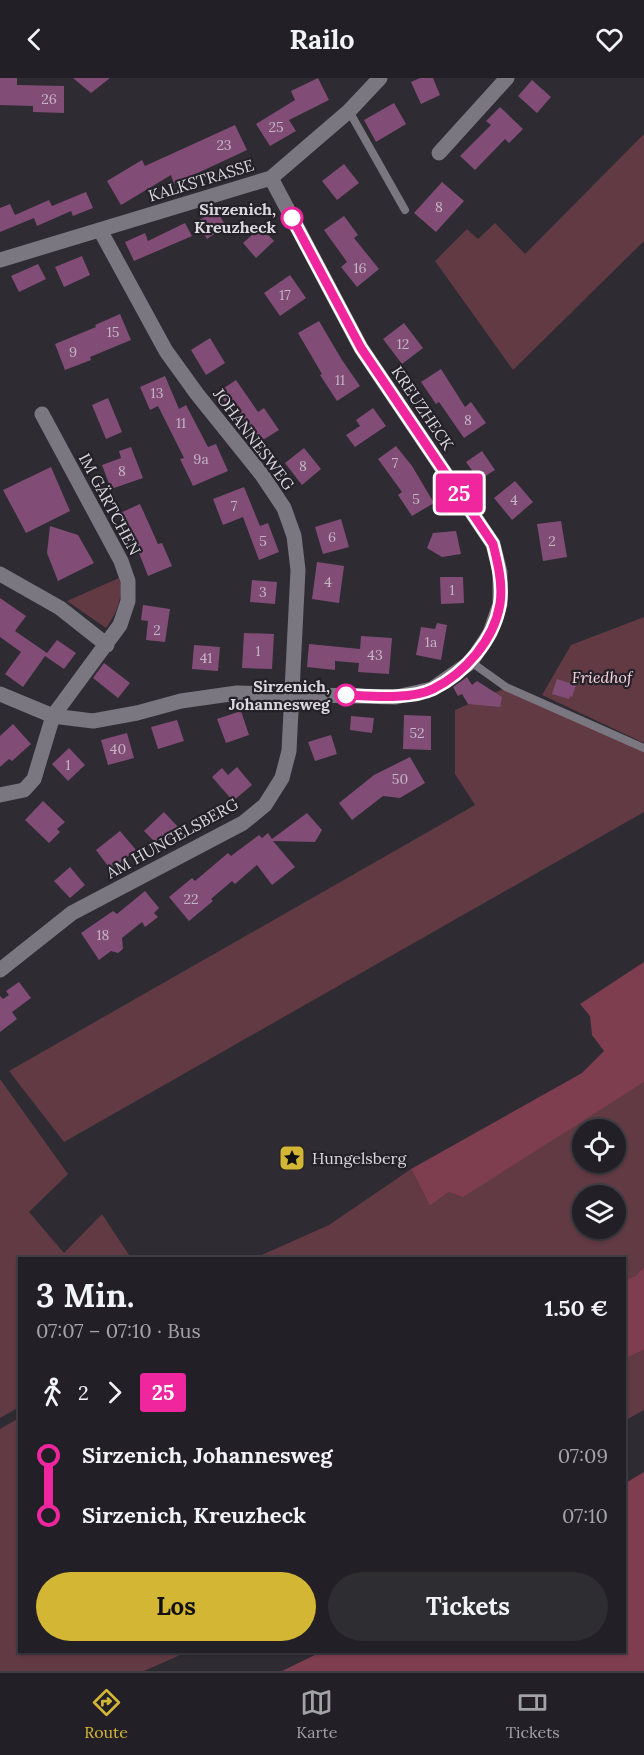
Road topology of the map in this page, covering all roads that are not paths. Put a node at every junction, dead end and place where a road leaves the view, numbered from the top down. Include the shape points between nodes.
1 (380, 78) edge
2 (507, 78) edge
3 (349, 111) junction
4 (439, 153) dead end
5 (272, 178) junction
6 (405, 210) dead end
7 (100, 230) junction
8 (0, 260) edge
9 (42, 414) dead end
10 (0, 574) edge
11 (106, 645) junction
12 (471, 662) junction
13 (292, 693) junction
14 (0, 694) edge
15 (53, 716) junction
16 (644, 748) edge
17 (0, 795) edge
18 (0, 970) edge

1 - 3 street, KALKSTRASSE
2 - 4 street
3 - 5 street, KALKSTRASSE
3 - 6 lane
5 - 7 street, KALKSTRASSE
5 - 12 street, KREUZHECK via 361,348 493,544 500,572 500,604 490,633
7 - 8 street, KALKSTRASSE
7 - 13 street, JOHANNESWEG via 166,351 284,508 294,536 298,570
9 - 11 street, IM GÄRTCHEN via 128,581 128,601 120,625
10 - 11 street via 60,608
11 - 15 street, IM GÄRTCHEN
12 - 13 street via 432,689 396,697
12 - 16 lane via 506,687
13 - 15 street via 237,693 192,699 93,721
13 - 18 street, AM HUNGELSBERG via 289,752 282,778 265,805 243,823 72,913
14 - 15 street
15 - 17 street, IM GÄRTCHEN via 34,779 24,790

